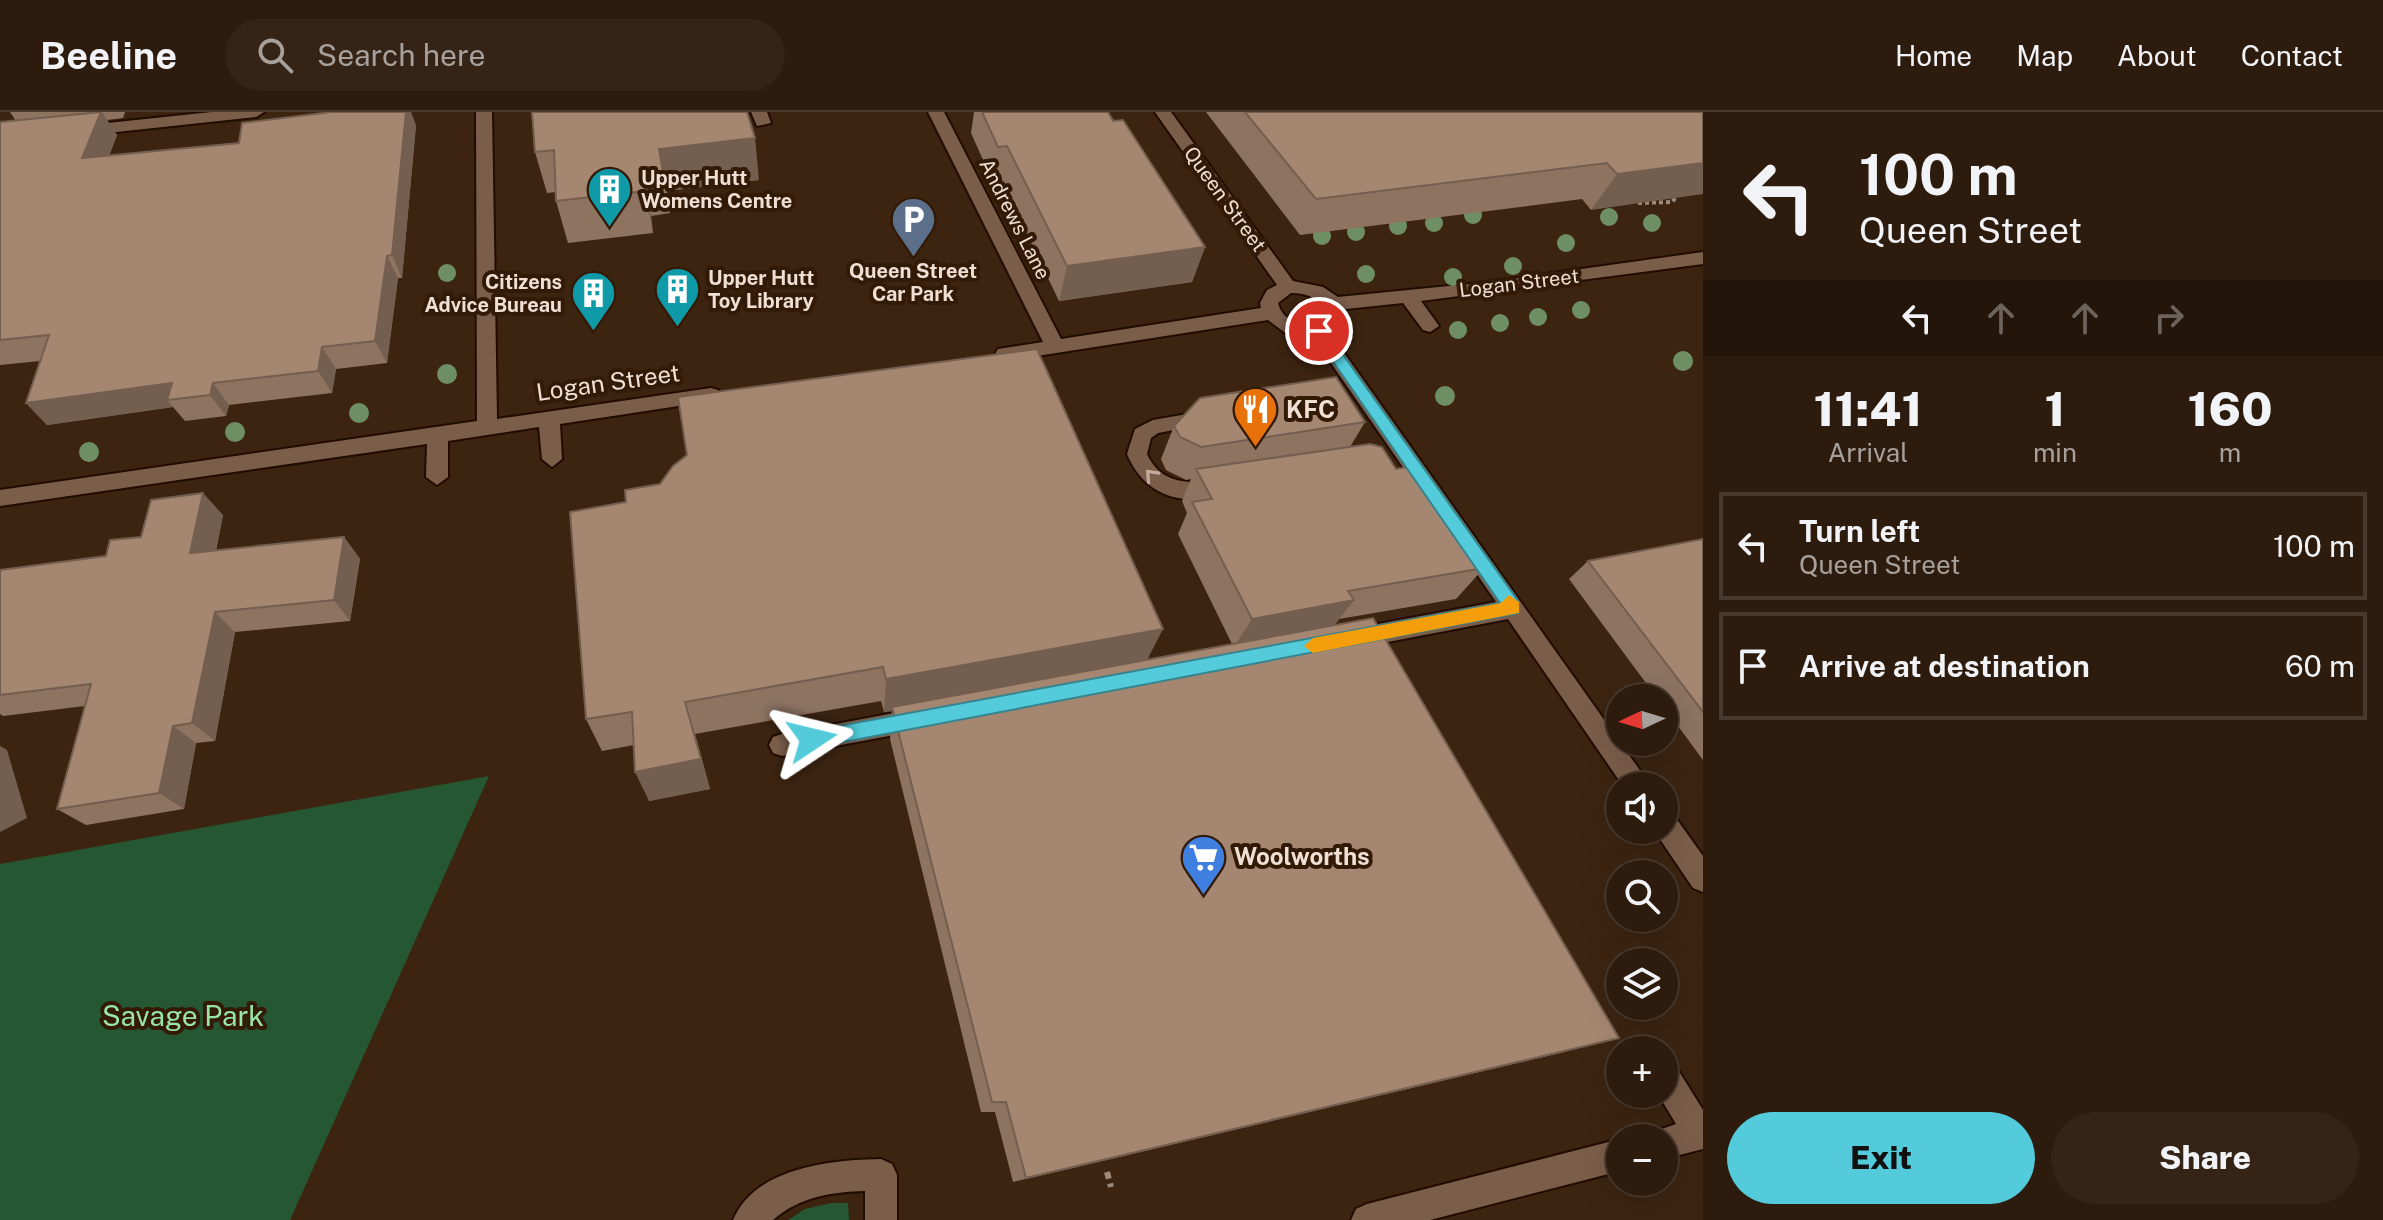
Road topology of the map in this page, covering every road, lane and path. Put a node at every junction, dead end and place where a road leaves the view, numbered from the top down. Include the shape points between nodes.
1 (256, 112) edge
2 (484, 112) edge
3 (936, 112) edge
4 (1163, 112) edge
5 (60, 133) edge
6 (1680, 192) edge
7 (1638, 203) edge
8 (1703, 258) edge
9 (1288, 287) junction
10 (1408, 296) junction
11 (1334, 304) junction
12 (1271, 313) junction
13 (1430, 326) dead end
14 (1319, 331) junction
15 (1055, 346) junction
16 (991, 356) edge
17 (1357, 386) junction
18 (1333, 390) edge
19 (739, 391) edge
20 (1235, 413) edge
21 (549, 418) junction
22 (487, 427) junction
23 (438, 434) junction
24 (552, 459) dead end
25 (1411, 461) junction
26 (1385, 466) edge
27 (437, 477) dead end
28 (1247, 483) edge
29 (0, 498) edge
30 (1513, 608) junction
31 (1320, 644) edge
32 (950, 714) edge
33 (782, 745) dead end
34 (1628, 772) edge
35 (1678, 843) edge
36 (1703, 879) edge
37 (1678, 1097) edge
38 (1702, 1134) edge
39 (1678, 1140) edge
40 (1606, 1159) edge
41 (1107, 1172) edge
42 (1111, 1187) edge
43 (1406, 1215) edge
44 (749, 1220) edge
45 (881, 1220) edge
46 (1367, 1220) edge

1 - 5 street
2 - 22 street
3 - 15 street, Andrews Lane
4 - 9 street, Queen Street
6 - 7 path via 1672,202
8 - 10 street, Logan Street
9 - 11 street via 1309,288
9 - 12 street via 1269,299
10 - 11 street, Logan Street
10 - 13 street
11 - 14 street via 1334,324
12 - 14 street via 1286,326
12 - 15 street
14 - 17 street
15 - 16 street via 1028,361
17 - 18 street
17 - 25 street
19 - 21 street, Logan Street
28 -> 20 street via 1171,490 1150,476 1137,454 1142,434 1153,427
21 - 22 street, Logan Street
21 - 24 street
22 - 23 street, Logan Street
23 - 27 street
23 - 29 street, Logan Street
25 - 26 street
25 - 30 street
30 - 31 street
30 - 34 street
32 - 33 street
35 - 36 street
37 - 38 street
38 - 39 street
40 - 43 street
41 - 42 path
43 - 46 street
44 - 45 street via 777,1195 832,1176 881,1175

